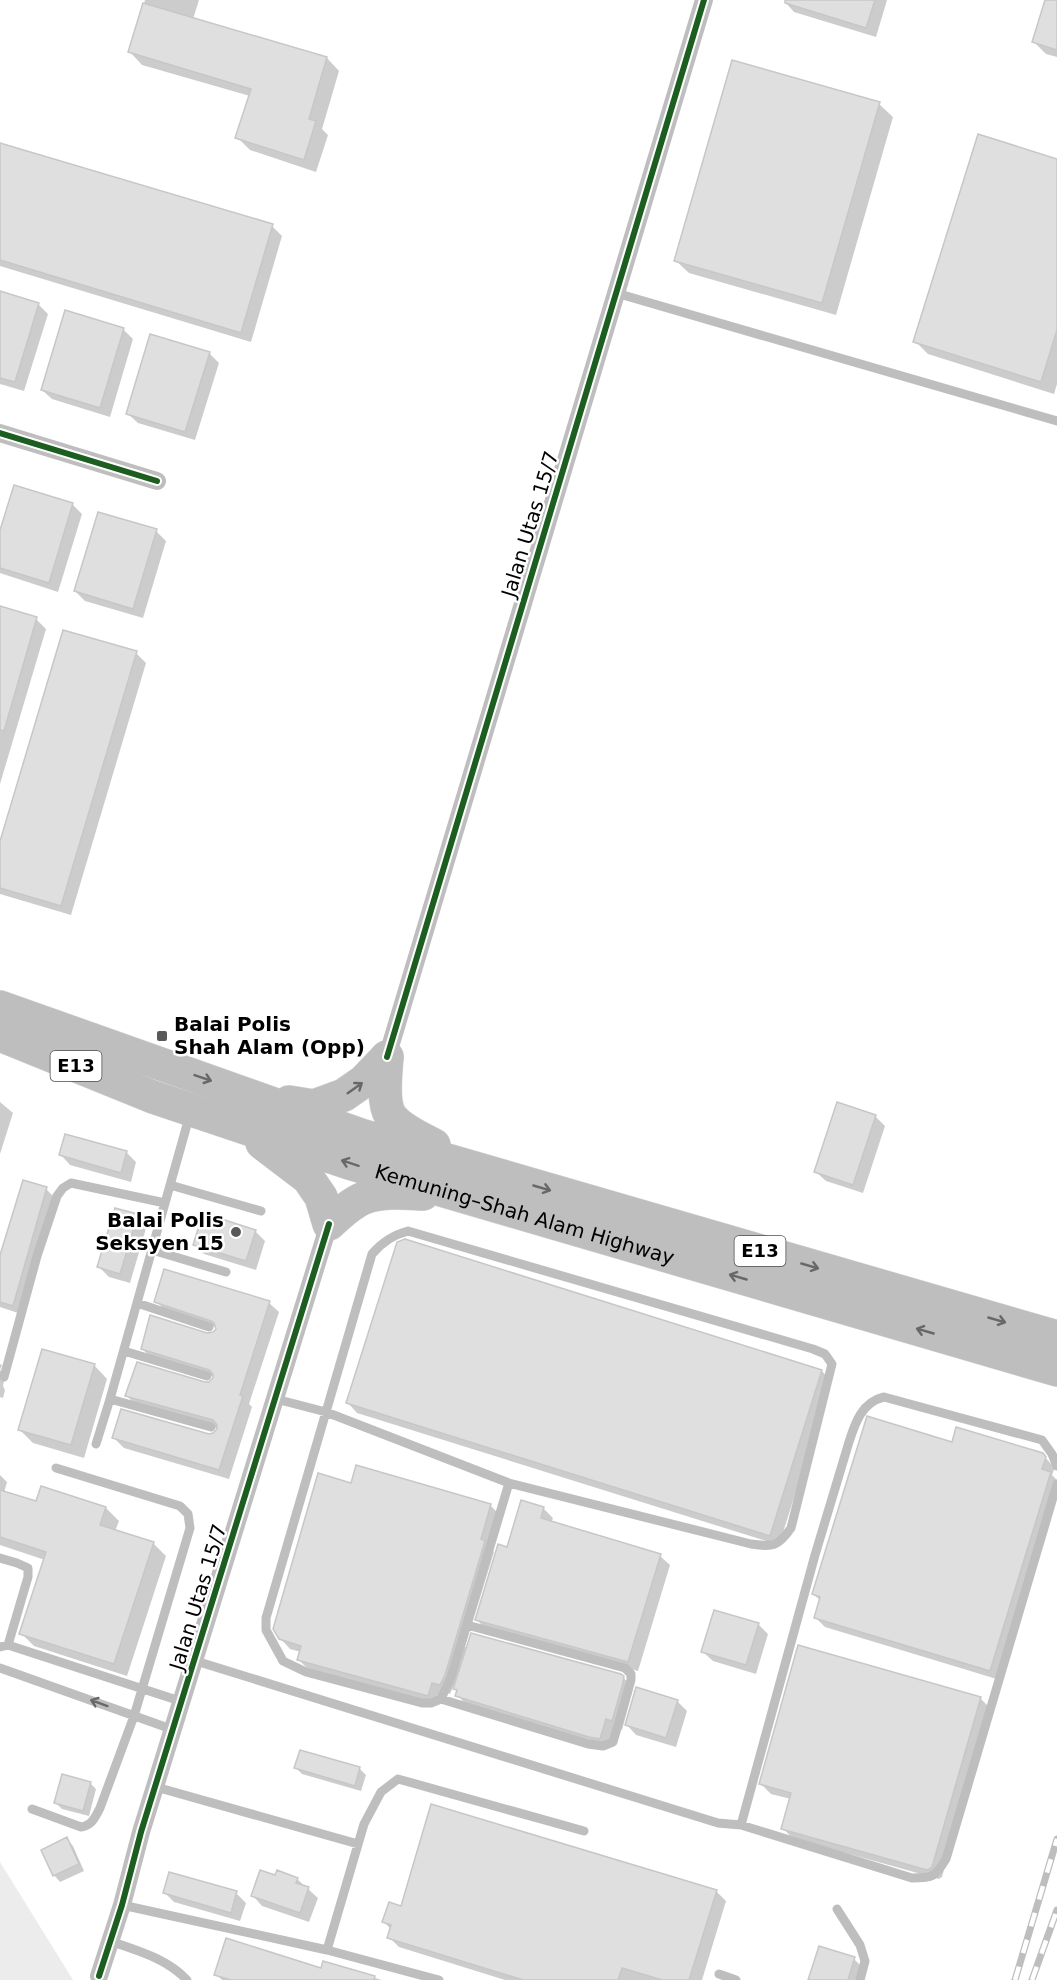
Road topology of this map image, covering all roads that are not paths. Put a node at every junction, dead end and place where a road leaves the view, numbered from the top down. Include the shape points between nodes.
1 (704, 0) edge
2 (616, 293) junction
3 (1057, 421) edge
4 (0, 433) edge
5 (157, 481) dead end
6 (0, 991) edge
7 (0, 1008) edge
8 (0, 1035) edge
9 (0, 1057) edge
10 (387, 1057) junction
11 (147, 1059) junction
12 (153, 1097) junction
13 (259, 1097) junction
14 (191, 1110) junction
15 (232, 1123) junction
16 (476, 1184) junction
17 (171, 1185) junction
18 (165, 1203) junction
19 (261, 1210) dead end
20 (329, 1224) junction
21 (152, 1250) junction
22 (226, 1272) dead end
23 (137, 1303) junction
24 (209, 1327) dead end
25 (1038, 1343) edge
26 (124, 1351) junction
27 (1057, 1370) edge
28 (207, 1376) dead end
29 (4, 1377) dead end
30 (276, 1398) junction
31 (110, 1399) junction
32 (326, 1412) junction
33 (211, 1427) dead end
34 (96, 1444) dead end
35 (1057, 1466) edge
36 (56, 1468) dead end
37 (509, 1483) junction
38 (1057, 1484) edge
39 (0, 1558) edge
40 (467, 1625) junction
41 (4, 1646) edge
42 (195, 1661) junction
43 (0, 1668) edge
44 (142, 1689) junction
45 (441, 1699) junction
46 (183, 1702) junction
47 (134, 1716) junction
48 (174, 1730) junction
49 (156, 1787) junction
50 (32, 1809) dead end
51 (741, 1825) junction
52 (584, 1831) dead end
53 (358, 1844) junction
54 (122, 1905) junction
55 (837, 1909) dead end
56 (110, 1941) junction
57 (327, 1950) junction
58 (719, 1974) dead end
59 (99, 1979) edge
60 (187, 1980) edge
61 (440, 1980) edge
62 (736, 1980) edge
63 (860, 1980) edge

1 - 2 street, Jalan Utas 15/7
2 - 3 lane
2 - 10 street, Jalan Utas 15/7
4 - 5 street
6 - 11 highway
7 - 11 highway, Kemuning–Shah Alam Highway / E13
8 - 12 highway, Kemuning–Shah Alam Highway / E13
9 - 12 highway
13 -> 10 highway via 314,1106 344,1095
10 - 16 highway via 385,1090 390,1114
11 -> 13 highway, Kemuning–Shah Alam Highway / E13
12 - 14 highway, Kemuning–Shah Alam Highway / E13
13 - 16 highway, Kemuning–Shah Alam Highway / E13
14 - 15 highway, Kemuning–Shah Alam Highway / E13
14 - 17 lane
16 -> 15 highway, Kemuning–Shah Alam Highway / E13 via 352,1164
15 - 20 highway via 308,1178 321,1197
16 - 20 highway via 364,1198
16 - 25 highway, Kemuning–Shah Alam Highway / E13
17 - 18 lane
17 - 19 lane
18 - 21 lane
18 - 29 lane via 71,1183 63,1188 37,1256
20 - 30 street, Jalan Utas 15/7
21 - 22 lane
21 - 23 lane
23 - 24 lane
23 - 26 lane
25 - 27 highway, Kemuning–Shah Alam Highway / E13
26 - 28 lane
26 - 31 lane
30 - 32 lane
30 - 42 street, Jalan Utas 15/7
31 - 33 lane
31 - 34 lane
32 - 37 lane
32 - 37 lane via 372,1254 396,1234 408,1232 813,1349 825,1354 832,1364 791,1528 782,1541 768,1546 751,1544
32 - 45 lane via 266,1618 266,1630 283,1661 306,1672 422,1703
35 - 51 lane via 1042,1440 884,1397 872,1400 849,1442
36 - 44 lane via 180,1506 188,1514 184,1550
37 - 40 lane
38 - 51 lane via 946,1859 937,1874 912,1878
39 - 41 lane via 28,1568
40 - 45 lane
40 - 45 lane via 625,1668 631,1680 613,1742 603,1746 588,1744
41 - 44 lane
42 - 46 street, Jalan Utas 15/7
42 - 51 lane via 718,1823
47 -> 43 lane
44 - 46 lane
44 - 47 lane
46 - 48 street, Jalan Utas 15/7
47 - 48 lane
47 - 50 lane via 100,1808 88,1825 81,1827
48 - 49 street, Jalan Utas 15/7
49 - 53 lane
49 - 54 street, Jalan Utas 15/7
52 - 53 lane via 398,1779 381,1792
53 - 57 lane
54 - 56 street, Jalan Utas 15/7
54 - 57 lane
55 - 63 lane via 865,1961
56 - 59 street, Jalan Utas 15/7
56 - 60 lane via 154,1956
57 - 61 lane
58 - 62 lane

